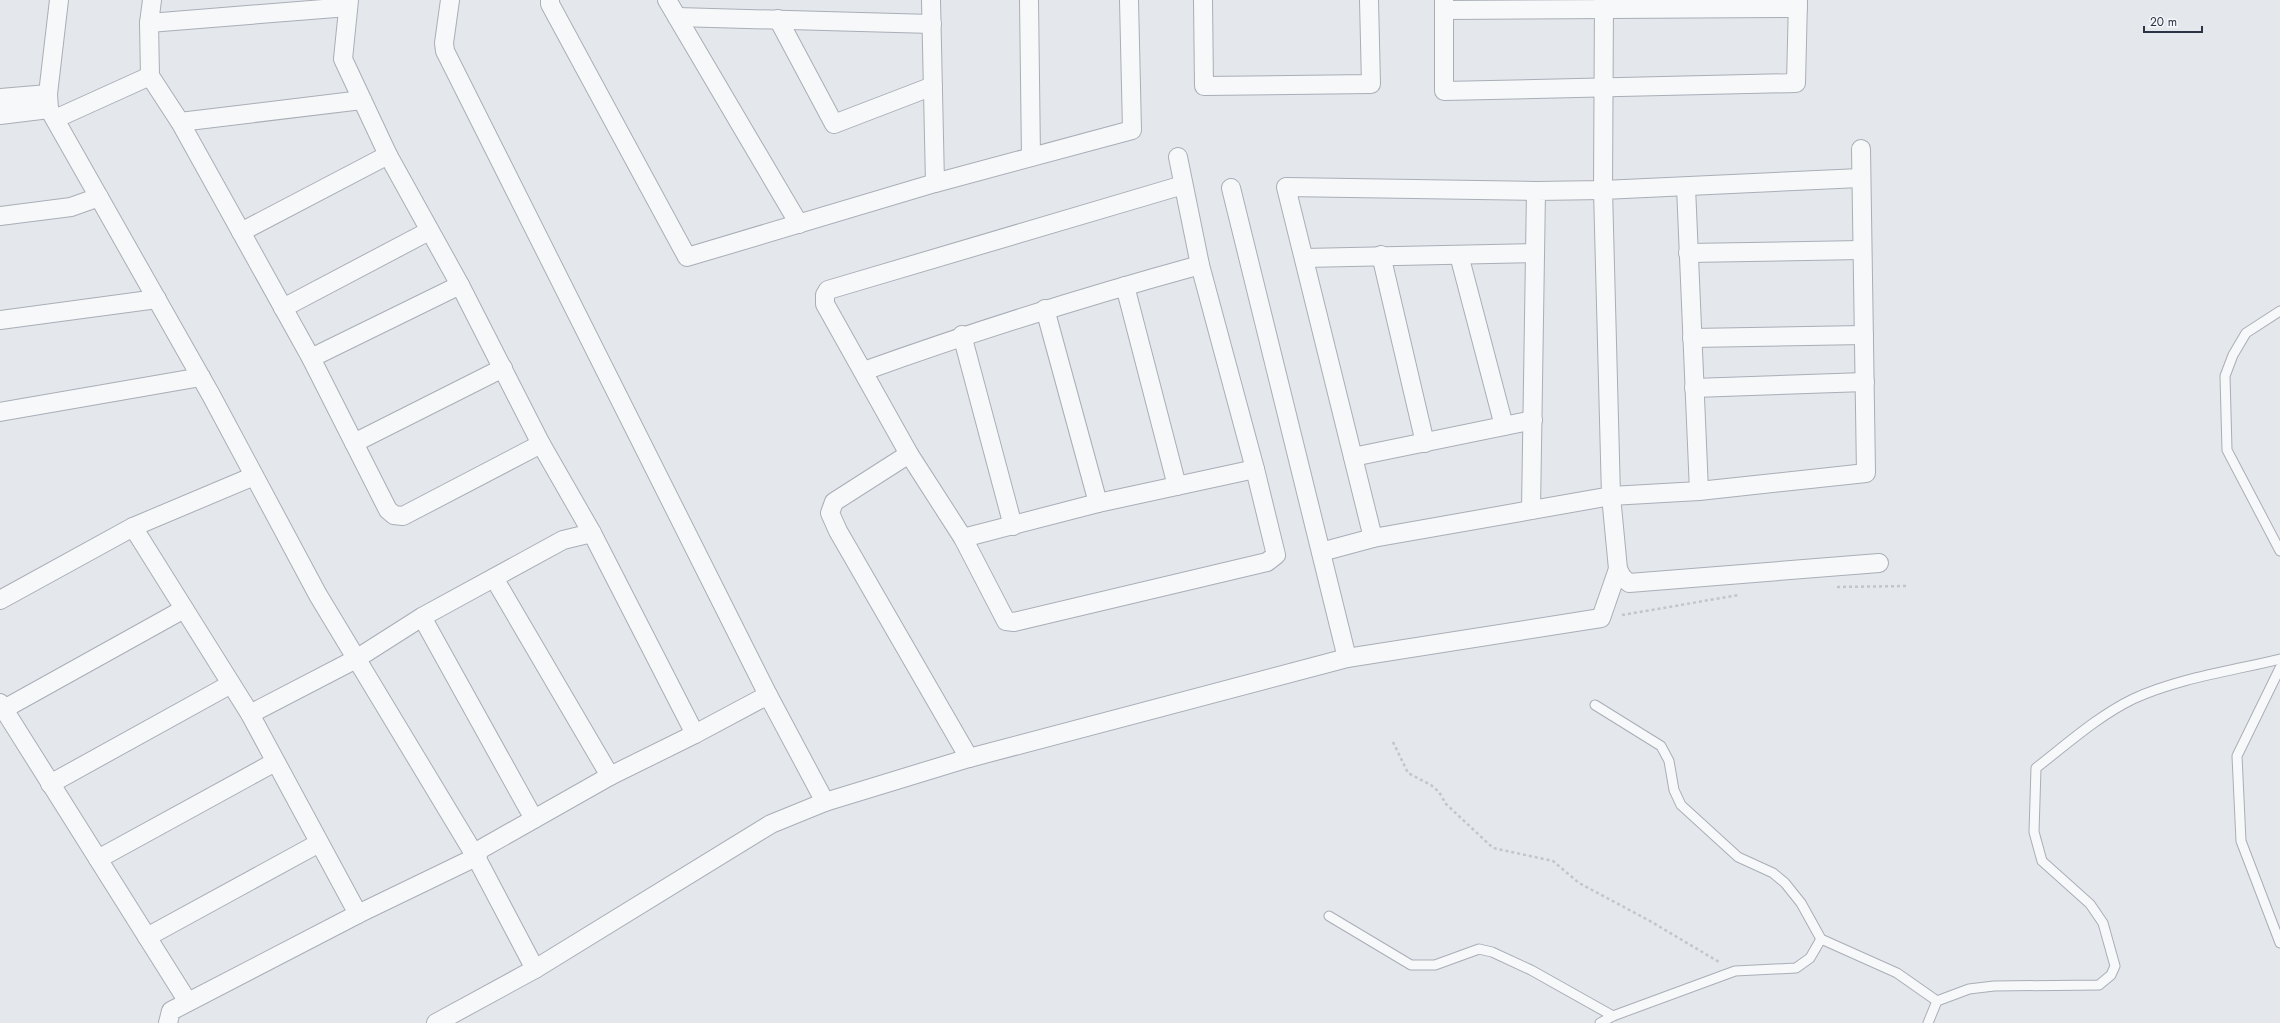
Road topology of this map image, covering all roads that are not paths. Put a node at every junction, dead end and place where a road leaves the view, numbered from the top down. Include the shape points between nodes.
1 (59, 0) edge
2 (152, 0) edge
3 (450, 0) edge
4 (550, 0) edge
5 (667, 0) edge
6 (931, 0) edge
7 (1029, 0) edge
8 (1129, 0) edge
9 (1203, 0) edge
10 (1369, 0) edge
11 (348, 3) edge
12 (1692, 4) edge
13 (1798, 4) edge
14 (1444, 5) edge
15 (1526, 5) edge
16 (1604, 5) edge
17 (677, 17) junction
18 (778, 19) junction
19 (149, 23) junction
20 (932, 24) junction
21 (150, 76) junction
22 (933, 86) junction
23 (1604, 88) junction
24 (0, 98) edge
25 (362, 100) junction
26 (51, 107) junction
27 (0, 115) edge
28 (180, 122) junction
29 (1861, 149) dead end
30 (388, 155) junction
31 (1031, 157) junction
32 (1178, 157) dead end
33 (1860, 178) junction
34 (935, 183) junction
35 (1183, 185) junction
36 (1686, 187) junction
37 (1231, 188) dead end
38 (1603, 190) junction
39 (1536, 191) junction
40 (99, 197) junction
41 (0, 216) edge
42 (800, 224) junction
43 (429, 231) junction
44 (241, 232) junction
45 (1862, 250) junction
46 (1535, 253) junction
47 (1688, 253) junction
48 (1381, 255) junction
49 (1459, 255) junction
50 (1304, 258) junction
51 (1200, 265) junction
52 (460, 285) junction
53 (1125, 286) junction
54 (157, 299) junction
55 (283, 308) junction
56 (1045, 309) junction
57 (2280, 312) edge
58 (0, 320) edge
59 (962, 335) junction
60 (1864, 335) junction
61 (1692, 338) junction
62 (311, 358) junction
63 (503, 368) junction
64 (864, 371) junction
65 (201, 378) junction
66 (1864, 382) junction
67 (1694, 388) junction
68 (0, 412) edge
69 (1532, 420) junction
70 (1504, 426) junction
71 (1425, 442) junction
72 (354, 443) junction
73 (541, 444) junction
74 (909, 454) junction
75 (1353, 458) junction
76 (1255, 469) junction
77 (254, 476) junction
78 (1177, 486) junction
79 (1699, 491) junction
80 (1611, 496) junction
81 (1098, 503) junction
82 (1531, 510) junction
83 (1013, 526) junction
84 (134, 527) junction
85 (592, 533) junction
86 (963, 538) junction
87 (1373, 538) junction
88 (2280, 551) edge
89 (1321, 552) junction
90 (1879, 563) dead end
91 (1618, 569) junction
92 (494, 578) junction
93 (0, 600) edge
94 (184, 609) junction
95 (422, 618) junction
96 (1347, 658) junction
97 (356, 659) junction
98 (2280, 659) edge
99 (2280, 668) edge
100 (231, 684) junction
101 (768, 695) junction
102 (1595, 705) dead end
103 (2, 706) edge
104 (250, 714) junction
105 (695, 734) junction
106 (969, 758) junction
107 (275, 762) junction
108 (610, 776) junction
109 (50, 784) junction
110 (825, 802) junction
111 (534, 819) junction
112 (319, 843) junction
113 (476, 857) junction
114 (98, 859) junction
115 (358, 914) junction
116 (1329, 916) dead end
117 (147, 938) junction
118 (1821, 939) junction
119 (2280, 942) edge
120 (535, 969) junction
121 (1937, 1001) junction
122 (188, 1002) junction
123 (1613, 1016) junction
124 (168, 1023) edge
125 (436, 1023) edge
126 (1600, 1023) edge
127 (1928, 1023) edge

1 - 26 street
2 - 19 street
3 - 101 street via 445,51
4 - 42 street via 687,257
5 - 17 street
6 - 20 street
7 - 31 street
8 - 31 street via 1132,130
9 - 10 street via 1204,86 1371,84
11 - 19 street
11 - 25 street via 343,59
12 - 13 street
12 - 16 street
13 - 23 street via 1796,83
14 - 15 street
14 - 23 street via 1444,91
15 - 16 street
16 - 23 street
17 - 18 street
17 - 42 street
18 - 20 street
18 - 22 street via 834,124
19 - 21 street
20 - 22 street
21 - 26 street
21 - 28 street
22 - 34 street
23 - 38 street
24 - 26 street
25 - 28 street
25 - 30 street
26 - 27 street
26 - 40 street
28 - 44 street
29 - 33 street
30 - 43 street
30 - 44 street
31 - 34 street
32 - 35 street
33 - 36 street
33 - 45 street
34 - 42 street
35 - 51 street
35 - 64 street via 828,290 824,295 826,304
36 - 38 street
36 - 47 street
37 - 89 street
38 - 39 street
38 - 80 street
39 - 46 street
39 - 50 street via 1286,187
40 - 41 street via 71,207
40 - 54 street
43 - 52 street
43 - 55 street
44 - 55 street
45 - 47 street
45 - 60 street
46 - 49 street
46 - 69 street
47 - 61 street
48 - 49 street
48 - 50 street
48 - 71 street
49 - 70 street
50 - 75 street
51 - 53 street
51 - 76 street
52 - 62 street
52 - 63 street
53 - 56 street
53 - 78 street
54 - 58 street
54 - 65 street
55 - 62 street
56 - 59 street
56 - 81 street
57 - 88 lane via 2246,333 2233,355 2225,376 2227,450
59 - 64 street
59 - 83 street
60 - 61 street
60 - 66 street
61 - 67 street
62 - 72 street
63 - 72 street
63 - 73 street
64 - 74 street
65 - 68 street
65 - 77 street
66 - 67 street
66 - 79 street via 1866,473
67 - 79 street
69 - 70 street
69 - 82 street
70 - 71 street
71 - 75 street
72 - 73 street via 388,510 394,515 403,516
73 - 85 street
74 - 86 street
74 - 106 street via 834,502 830,513
75 - 87 street
76 - 78 street
76 - 86 street via 1276,555 1267,562 1129,595 1014,622 1006,621
77 - 84 street
77 - 97 street via 318,595
78 - 81 street
79 - 80 street
80 - 82 street
80 - 91 street
81 - 83 street
82 - 87 street
83 - 86 street
84 - 93 street
84 - 94 street
85 - 92 street via 563,540
85 - 105 street
87 - 89 street
89 - 96 street
90 - 91 street via 1629,583
91 - 96 street via 1602,618
92 - 95 street
92 - 108 street
94 - 100 street
94 - 103 street
95 - 97 street
95 - 111 street
96 - 106 street
97 - 104 street
97 - 113 street
98 - 121 lane via 2181,682 2133,700 2091,725 2036,768 2034,832 2042,861 2090,904 2103,923 2115,966 2111,975 2099,985 1994,986 1970,989
99 - 119 lane via 2237,756 2241,841
100 - 104 street
100 - 109 street
101 - 105 street
101 - 110 street
102 - 118 lane via 1661,746 1669,761 1674,790 1681,805 1738,857 1773,873 1785,883 1801,903
103 - 109 street
104 - 107 street
105 - 108 street
106 - 110 street
107 - 112 street
107 - 114 street
108 - 111 street
109 - 114 street
110 - 120 street via 771,824
111 - 113 street via 481,849
112 - 115 street
112 - 117 street
113 - 115 street
113 - 120 street
114 - 117 street
115 - 122 street
116 - 123 lane via 1411,964 1435,964 1479,949 1492,952 1525,967
117 - 122 street
118 - 121 lane via 1897,973
118 - 123 lane via 1810,958 1796,968 1735,971
120 - 125 street
121 - 127 lane
122 - 124 street via 171,1011
123 - 126 lane

